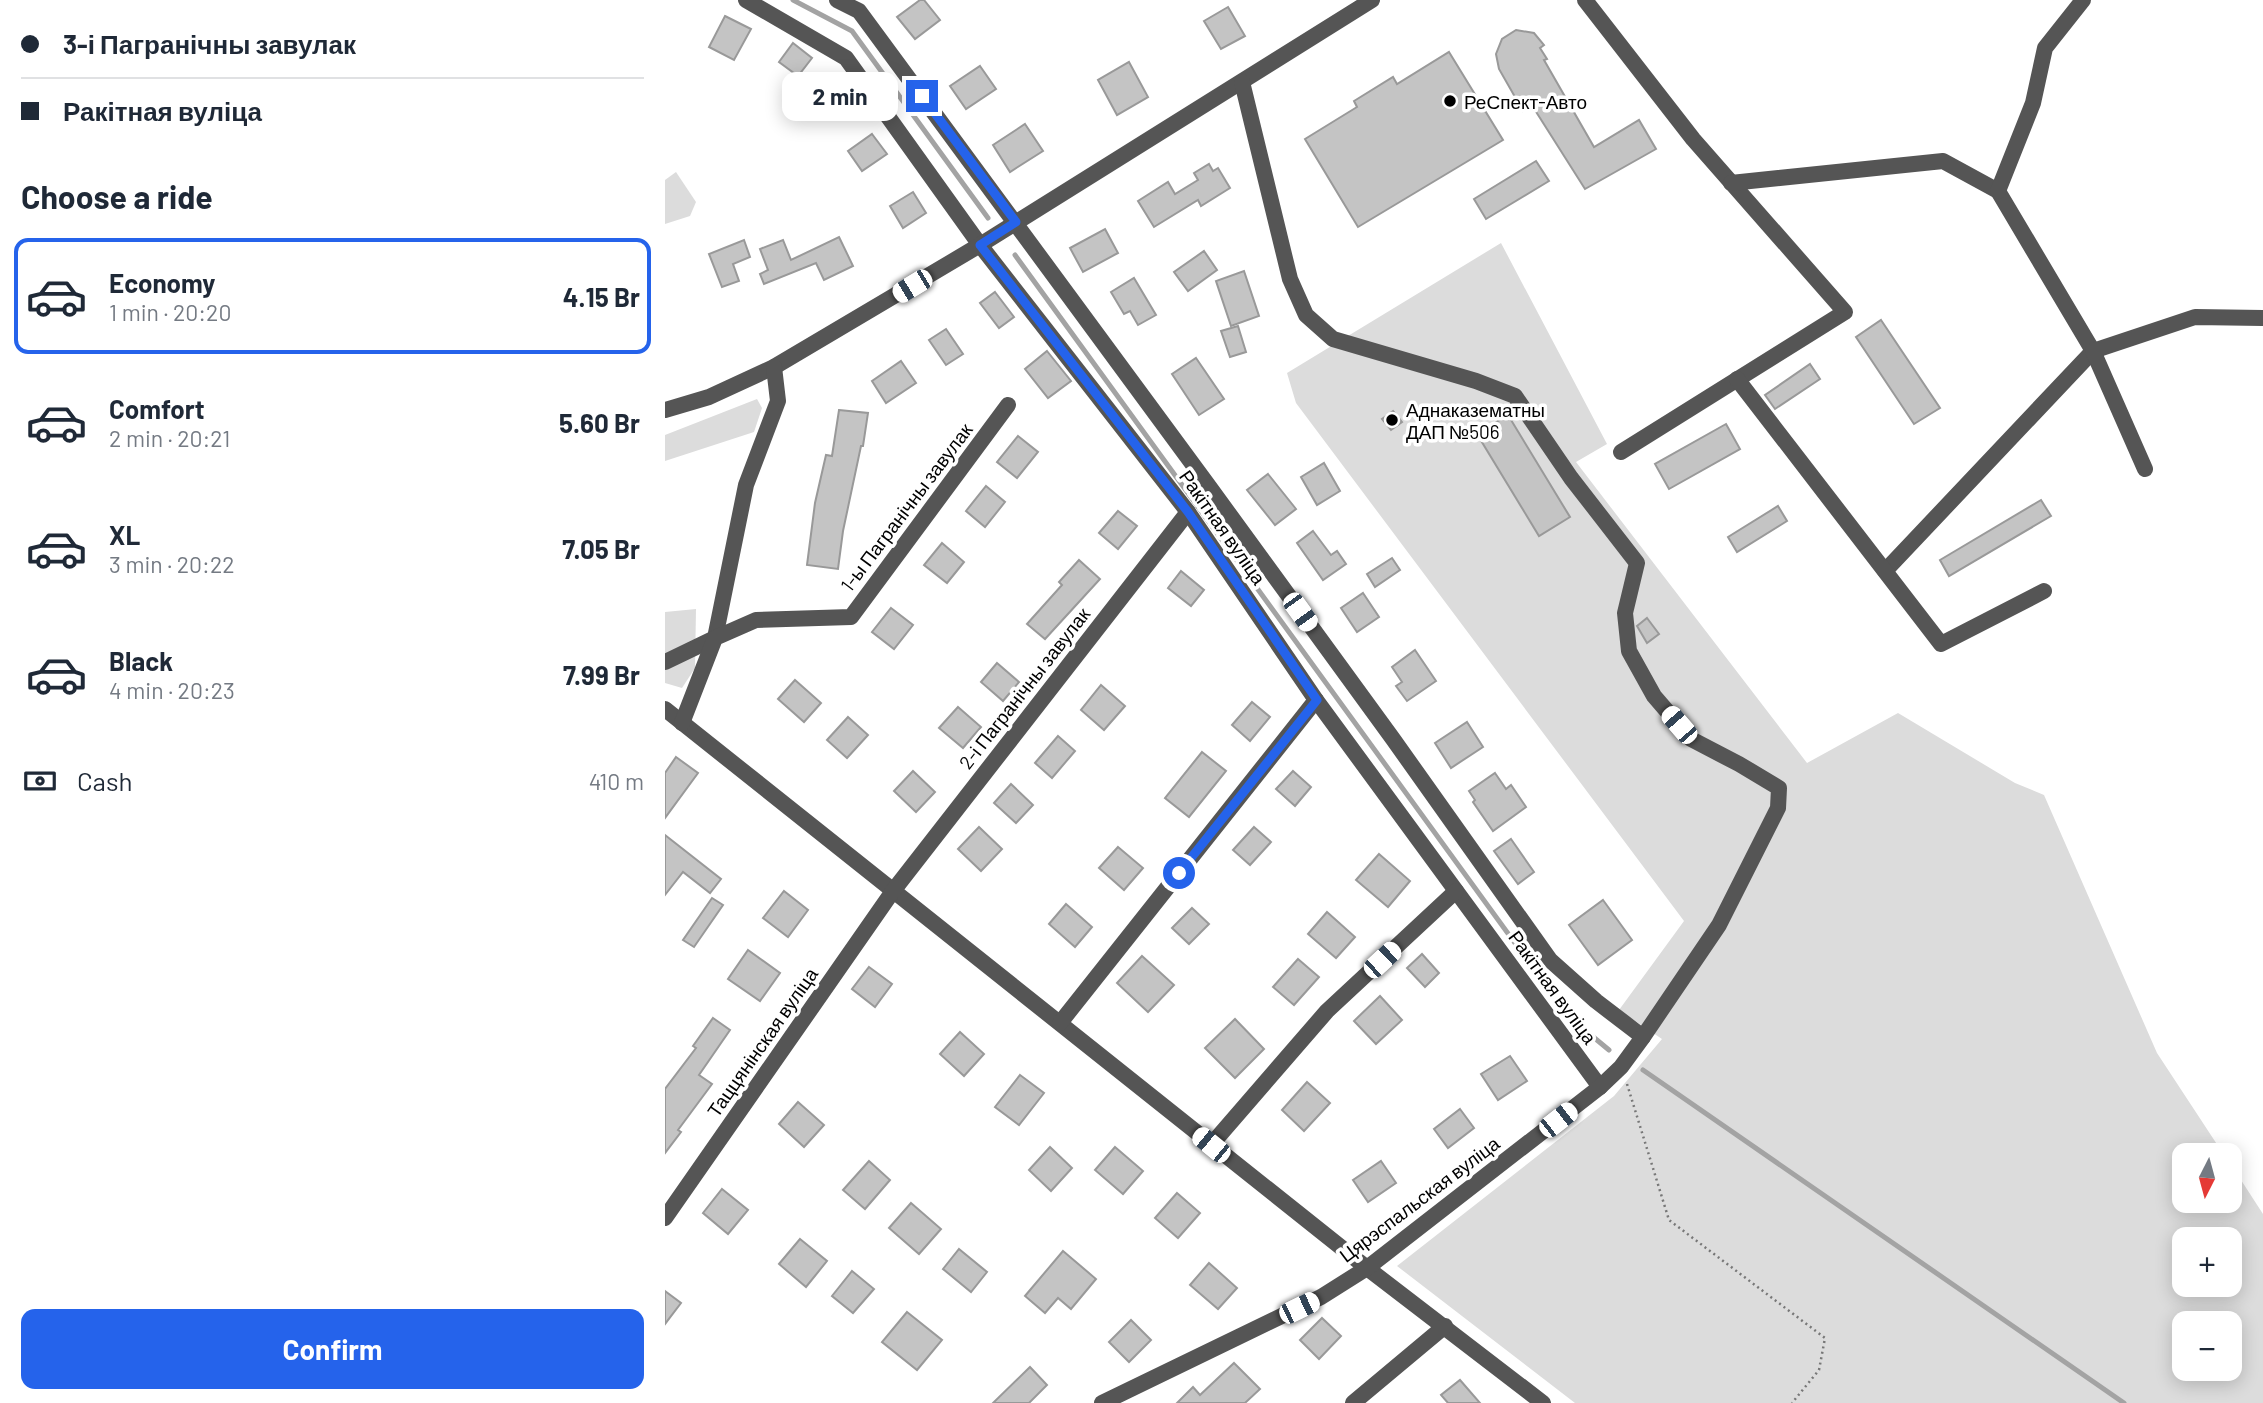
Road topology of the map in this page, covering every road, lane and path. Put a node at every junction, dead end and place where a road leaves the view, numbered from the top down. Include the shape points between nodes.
1 (746, 0) edge
2 (837, 0) edge
3 (1372, 0) edge
4 (1585, 0) edge
5 (2083, 0) edge
6 (1242, 82) junction
7 (1731, 183) junction
8 (1998, 191) junction
9 (1016, 222) junction
10 (980, 245) junction
11 (2263, 318) edge
12 (2093, 351) junction
13 (775, 367) junction
14 (1737, 379) junction
15 (1008, 405) dead end
16 (665, 410) edge
17 (1621, 452) dead end
18 (2145, 469) dead end
19 (1188, 512) junction
20 (1885, 570) junction
21 (2044, 591) dead end
22 (715, 638) junction
23 (665, 662) edge
24 (1317, 700) junction
25 (665, 709) edge
26 (682, 723) junction
27 (893, 891) junction
28 (1456, 891) junction
29 (1060, 1023) junction
30 (1643, 1037) junction
31 (1621, 1067) junction
32 (1600, 1087) junction
33 (1211, 1145) junction
34 (665, 1218) edge
35 (1367, 1268) junction
36 (1444, 1326) junction
37 (1102, 1403) edge
38 (1355, 1403) edge
39 (1543, 1403) edge
40 (1792, 1403) edge

1 - 10 street, Ракітная вуліца via 846,58
2 - 9 street, Ракітная вуліца via 859,11
3 - 6 street
4 - 7 street
5 - 8 street via 2045,48 2033,103
6 - 9 street
6 - 30 street, Цярэспальская вуліца via 1290,279 1306,315 1333,340 1515,396 1636,564 1625,613 1629,651 1654,696 1691,739 1779,788 1778,808 1719,925
7 - 8 street via 1943,161
7 - 14 street via 1845,312
8 - 12 street
9 - 10 street
9 - 30 street, Ракітная вуліца via 1550,960
10 - 13 street
10 - 19 street, Ракітная вуліца
11 - 12 street via 2195,317
12 - 18 street
12 - 20 street
13 - 16 street via 709,397
13 - 22 street via 778,401 746,485
14 - 17 street
14 - 20 street
15 - 22 street, 1-ы Пагранічны завулак via 851,617 756,620
19 - 24 street, Ракітная вуліца
19 - 27 street, 2-і Пагранічны завулак
20 - 21 street via 1941,644
22 - 23 street
22 - 26 street
24 - 28 street, Ракітная вуліца
24 - 29 street
25 - 26 street
26 - 27 street
27 - 29 street
27 - 34 street, Таццянінская вуліца
28 - 32 street, Ракітная вуліца
28 - 33 street via 1327,1011
29 - 33 street
30 - 31 street, Цярэспальская вуліца
31 - 32 street, Цярэспальская вуліца
31 - 40 path via 1669,1220 1825,1338 1819,1370
32 - 35 street, Цярэспальская вуліца
33 - 35 street
35 - 36 street
35 - 37 street, Цярэспальская вуліца via 1321,1297
36 - 38 street
36 - 39 street

